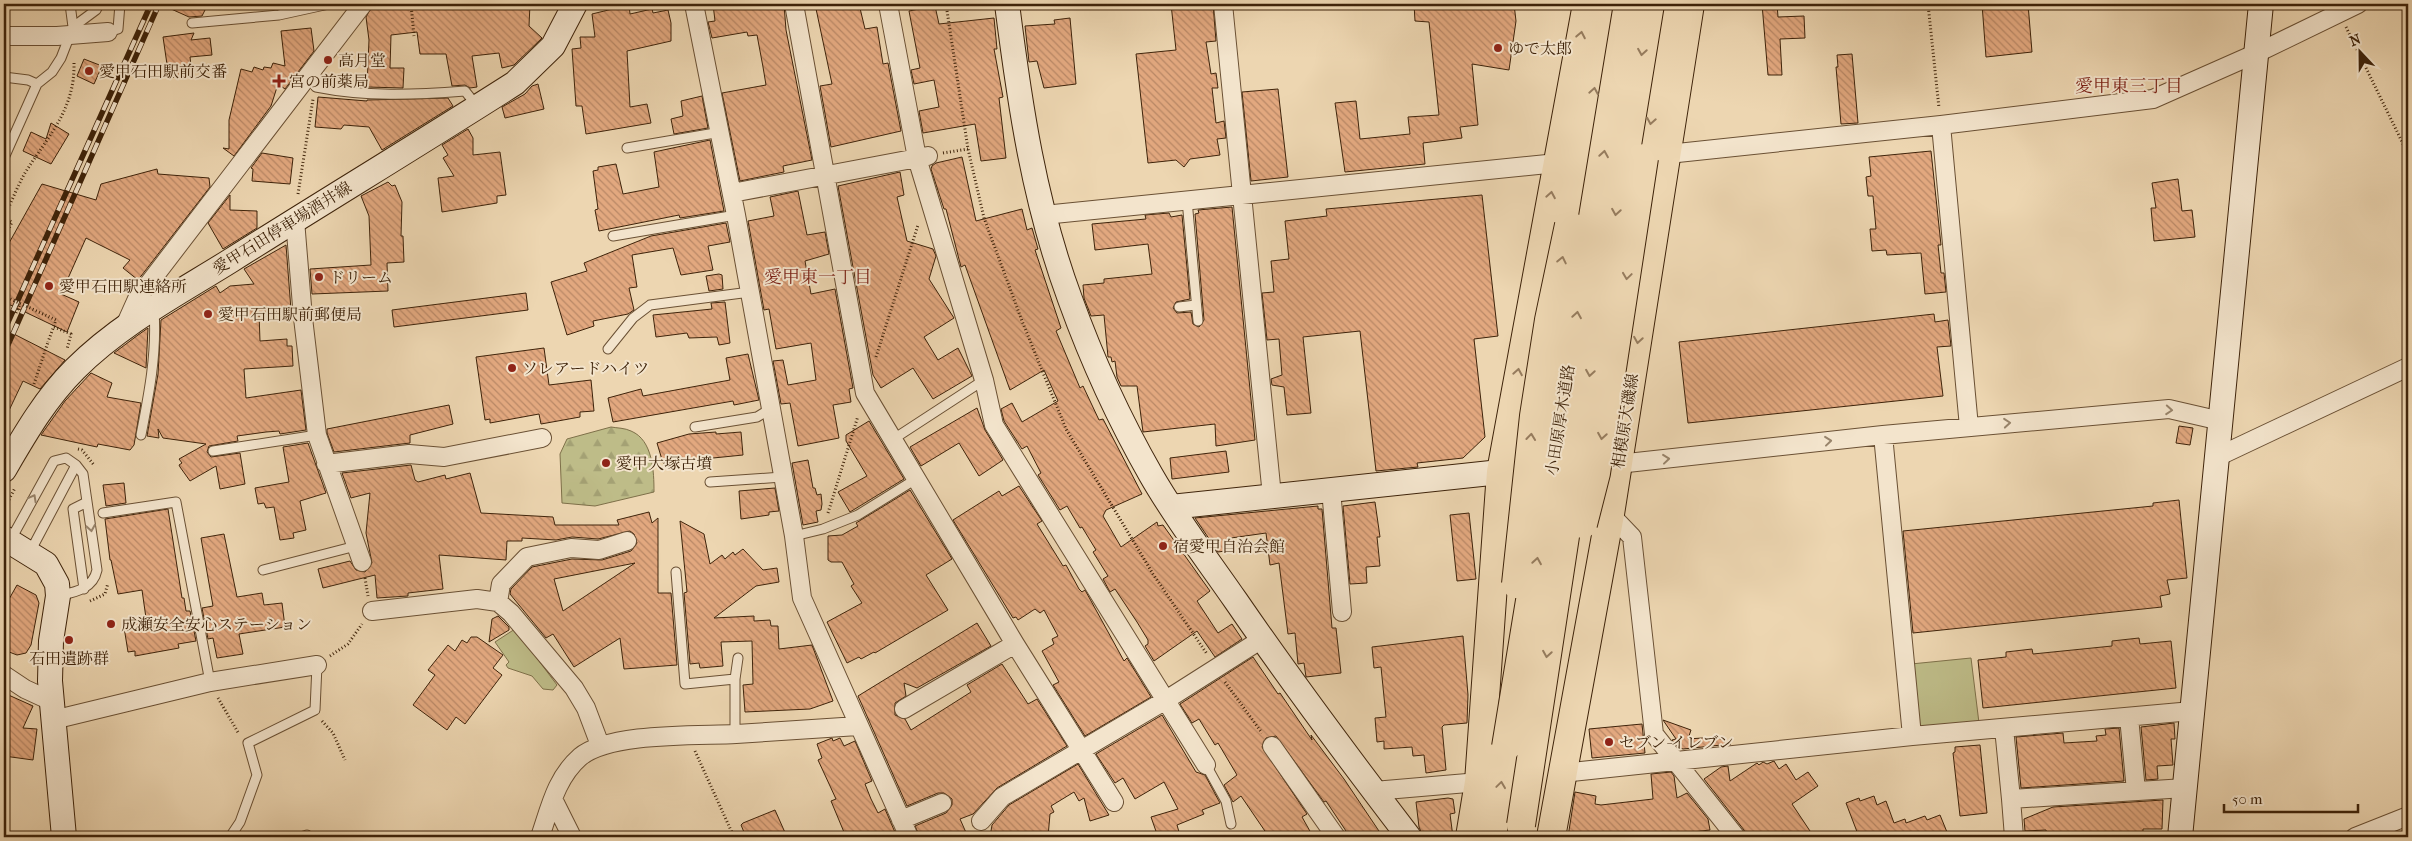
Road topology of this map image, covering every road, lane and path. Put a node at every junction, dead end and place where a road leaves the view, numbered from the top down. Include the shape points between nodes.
1 (70, 4) edge
2 (99, 4) edge
3 (120, 4) edge
4 (329, 4) edge
5 (363, 4) edge
6 (410, 4) edge
7 (575, 4) edge
8 (694, 4) edge
9 (794, 4) edge
10 (888, 4) edge
11 (946, 4) edge
12 (1007, 4) edge
13 (1224, 4) edge
14 (1588, 4) edge
15 (1605, 4) edge
16 (1628, 4) edge
17 (1650, 4) edge
18 (1672, 4) edge
19 (1690, 4) edge
20 (1928, 4) edge
21 (2261, 4) edge
22 (2358, 4) edge
23 (2339, 13) junction
24 (192, 23) dead end
25 (108, 32) joint
26 (4, 36) edge
27 (414, 36) dead end
28 (69, 37) junction
29 (2257, 53) junction
30 (316, 66) junction
31 (4, 77) edge
32 (37, 84) junction
33 (316, 87) junction
34 (478, 107) junction
35 (1941, 125) junction
36 (721, 132) junction
37 (627, 148) dead end
38 (968, 149) junction
39 (2408, 154) edge
40 (1656, 156) junction
41 (922, 157) junction
42 (4, 158) edge
43 (1557, 163) junction
44 (824, 177) junction
45 (732, 194) junction
46 (1242, 195) junction
47 (1187, 200) junction
48 (736, 215) junction
49 (1044, 215) junction
50 (4, 218) edge
51 (295, 220) junction
52 (613, 236) dead end
53 (4, 239) edge
54 (750, 292) junction
55 (4, 296) edge
56 (20, 304) junction
57 (1196, 305) junction
58 (1179, 308) dead end
59 (153, 309) junction
60 (16, 313) dead end
61 (1198, 321) dead end
62 (54, 327) junction
63 (124, 328) junction
64 (71, 334) dead end
65 (608, 349) dead end
66 (2408, 367) edge
67 (984, 380) junction
68 (32, 390) dead end
69 (770, 408) junction
70 (2221, 421) junction
71 (695, 427) dead end
72 (1969, 427) junction
73 (141, 435) dead end
74 (317, 435) junction
75 (1883, 435) junction
76 (542, 438) dead end
77 (892, 440) junction
78 (213, 451) dead end
79 (2218, 456) junction
80 (326, 464) junction
81 (1618, 464) junction
82 (76, 465) junction
83 (4, 470) edge
84 (1501, 472) junction
85 (782, 477) junction
86 (916, 479) junction
87 (710, 482) dead end
88 (1331, 490) junction
89 (1272, 496) junction
90 (87, 502) junction
91 (1171, 507) junction
92 (103, 513) dead end
93 (1610, 514) junction
94 (794, 536) junction
95 (627, 541) dead end
96 (14, 544) edge
97 (356, 546) junction
98 (362, 562) joint
99 (263, 570) dead end
100 (676, 572) dead end
101 (84, 589) junction
102 (58, 596) junction
103 (498, 602) junction
104 (372, 611) junction
105 (1342, 612) dead end
106 (1553, 620) junction
107 (1262, 639) junction
108 (1014, 644) junction
109 (738, 658) dead end
110 (317, 665) junction
111 (1216, 668) junction
112 (4, 675) edge
113 (736, 679) junction
114 (210, 682) junction
115 (1166, 700) junction
116 (904, 709) dead end
117 (315, 710) junction
118 (52, 711) junction
119 (2192, 711) junction
120 (2129, 716) junction
121 (858, 726) junction
122 (2004, 728) junction
123 (735, 734) junction
124 (688, 736) junction
125 (1912, 736) junction
126 (248, 743) junction
127 (600, 746) junction
128 (1272, 746) joint
129 (1506, 748) junction
130 (1082, 750) junction
131 (345, 760) dead end
132 (1676, 760) junction
133 (1206, 765) joint
134 (1562, 773) junction
135 (1479, 782) junction
136 (2185, 788) junction
137 (2136, 791) junction
138 (1374, 792) junction
139 (553, 799) junction
140 (2011, 799) junction
141 (1114, 802) dead end
142 (942, 803) dead end
143 (2408, 816) edge
144 (901, 820) junction
145 (981, 821) dead end
146 (1231, 824) dead end
147 (1507, 830) edge
148 (64, 837) edge
149 (230, 837) edge
150 (540, 837) edge
151 (572, 837) edge
152 (734, 837) edge
153 (909, 837) edge
154 (1336, 837) edge
155 (1409, 837) edge
156 (1470, 837) edge
157 (1551, 837) edge
158 (1736, 837) edge
159 (2014, 837) edge
160 (2180, 837) edge
161 (2355, 837) edge

1 - 28 lane
2 - 28 lane
3 - 25 lane via 118,30
4 - 24 lane via 279,15
5 - 30 street
6 - 27 path
7 - 34 street, 愛甲石田停車場酒井線 via 543,58 515,83
8 - 36 street
9 - 44 street
10 - 41 street
11 - 38 path
12 - 49 street via 1022,117
13 - 46 street
43 -> 14 main road
129 -> 15 main road, bridge via 1509,642 1534,416 1598,65
129 -> 16 main road, 小田原厚木道路, bridge
17 -> 106 main road, 小田原厚木道路, bridge
18 -> 40 main road
19 - 40 main road, 相模原大磯線
20 - 35 path
21 - 29 street
22 - 23 street
23 - 29 street
23 - 39 path
25 - 28 street
26 - 28 street
28 - 32 lane via 52,72
28 - 50 path via 74,83 57,126 25,174
29 - 35 street via 2153,99
29 - 70 street
30 - 33 lane
30 - 63 street via 137,299
31 - 32 lane
32 - 42 lane
33 - 34 lane via 348,93 399,96 465,91
33 - 51 path
34 - 51 street, 愛甲石田停車場酒井線
35 - 40 street
35 - 72 street
36 - 37 lane
36 - 45 street
38 - 41 path
38 - 111 path via 984,218 1066,429 1153,574
40 -> 81 main road, 相模原大磯線
40 -> 106 main road, bridge via 1596,473 1571,568
41 - 44 street
41 - 67 street
43 - 46 street
84 -> 43 main road
44 - 45 street
44 - 77 street via 865,393
45 - 48 street
46 - 47 street
46 - 89 street
47 - 49 street
47 - 57 lane
48 - 52 lane
48 - 54 street
49 - 91 street via 1066,289 1087,343 1134,444
50 - 53 path via 12,222
51 - 59 street, 愛甲石田停車場酒井線
51 - 74 street
54 - 65 lane via 650,305 633,318
54 - 69 street
55 - 56 path, bridge
56 - 60 path
56 - 62 path, bridge via 56,320
57 - 58 lane
57 - 61 lane
59 - 63 street, 愛甲石田停車場酒井線
59 - 73 lane via 155,335 151,386
62 - 64 path
62 - 68 path, bridge
63 - 83 street, 愛甲石田停車場酒井線 via 76,367 52,394 31,422
66 - 79 street
67 - 77 lane
67 - 115 street via 994,425
69 - 71 lane via 757,417
69 - 85 street
72 -> 70 street via 2169,409
70 - 79 street
72 - 75 street
74 - 78 lane
74 - 80 street
81 -> 75 street
75 - 125 street
76 - 80 street via 524,448 444,457 409,454
77 - 86 street
79 - 119 street
80 - 97 street
81 - 84 street
81 - 93 main road, 相模原大磯線
82 - 90 lane via 83,474
82 - 96 lane
96 -> 82 lane via 54,461 66,458
84 - 88 street
84 - 135 main road
85 - 87 lane
85 - 94 street
86 - 94 lane via 858,515
86 - 108 street
88 - 89 street
88 - 105 street via 1330,575
89 - 91 street
90 -> 101 lane via 97,570
90 - 101 lane via 72,509
91 - 107 street
92 - 114 lane via 176,502
93 - 132 street via 1632,537 1654,734
93 - 134 main road, 相模原大磯線
94 - 121 street via 802,598
95 - 103 street via 599,550 572,548 527,557 501,584
96 - 102 street via 50,570 57,584
97 - 98 street
97 - 99 lane
98 - 104 path
100 - 113 lane via 685,684
101 - 102 lane
102 - 118 street via 50,653
103 - 104 street via 477,598
103 - 127 street via 512,613 574,688 586,708
104 - 110 path via 348,644
106 -> 147 main road, 小田原厚木道路, bridge
107 - 111 street
107 - 138 street
108 - 116 street
108 - 130 street
109 - 113 lane
110 - 114 street
110 - 117 lane
111 - 115 street
111 - 128 path
112 - 118 street
113 - 123 lane
114 - 118 street
114 - 126 path
115 - 130 street
115 - 133 street
117 - 126 lane
117 - 131 path via 332,733
118 - 148 street
119 - 120 street
119 - 136 street
120 - 122 street
120 - 137 street
121 - 123 street
121 - 144 street
122 - 125 street
122 - 140 street
123 - 124 street
124 - 127 street via 656,737
124 - 152 path
125 - 132 street
126 - 149 lane via 257,775 240,822
127 - 139 street via 582,755 569,768
128 - 154 street
147 -> 129 main road, 小田原厚木道路
130 - 141 street
130 - 145 street via 1002,797
132 - 134 street
132 - 158 street
133 - 146 lane via 1226,801
134 - 157 main road, 相模原大磯線
135 - 138 street
135 - 156 main road
136 - 137 street
136 - 160 street
137 - 140 street
138 - 155 street
139 - 150 street
139 - 151 street
140 - 159 street
142 - 144 street
143 - 161 street
144 - 153 street

